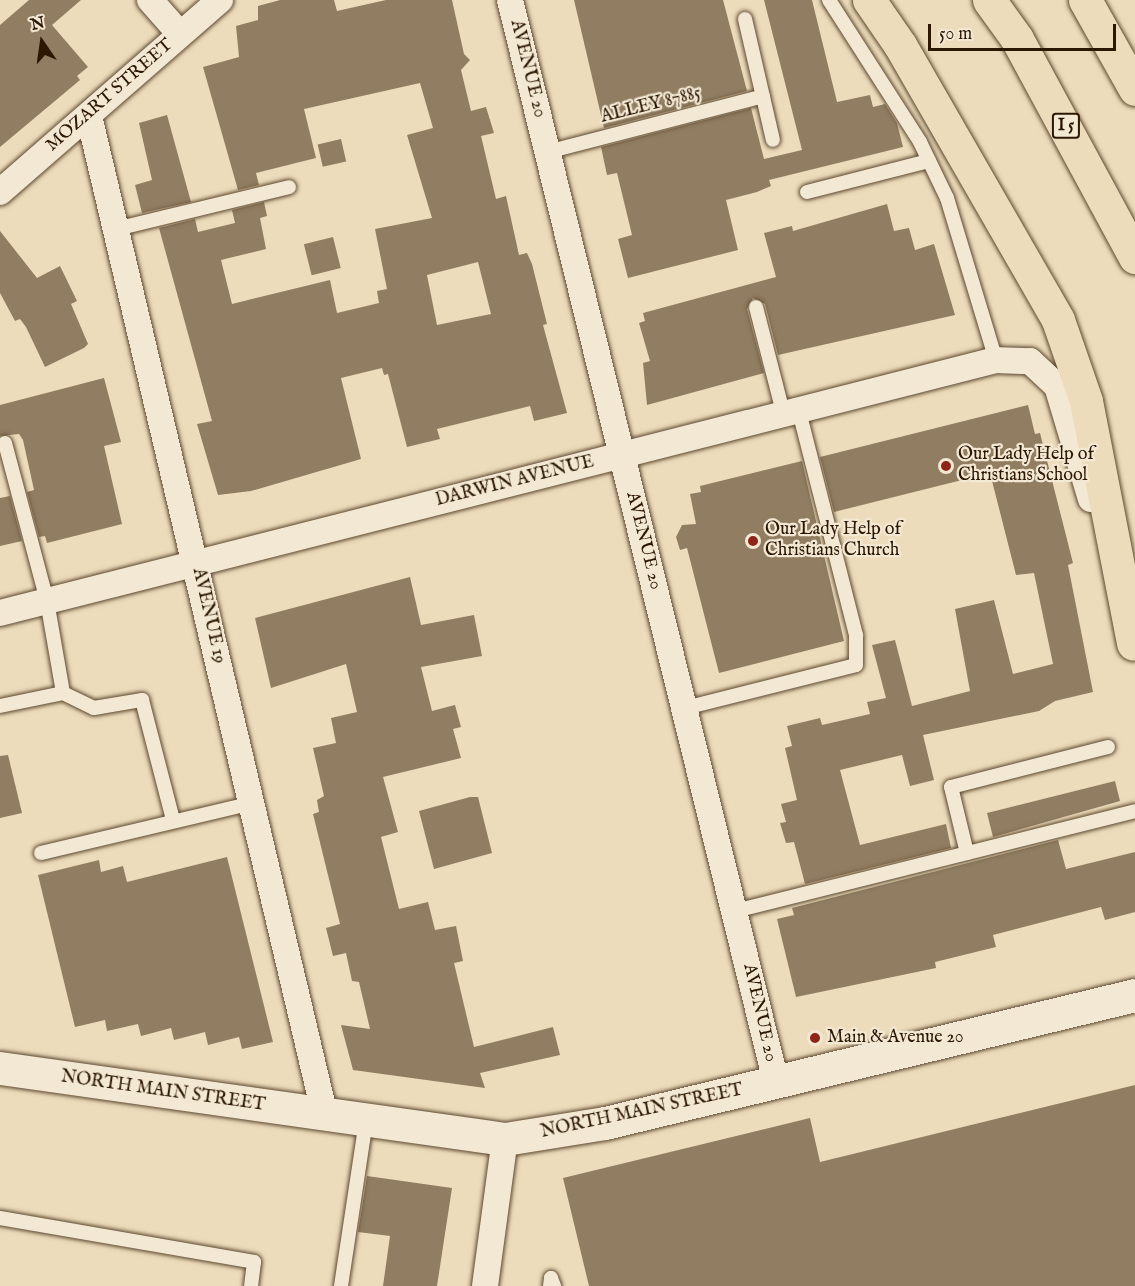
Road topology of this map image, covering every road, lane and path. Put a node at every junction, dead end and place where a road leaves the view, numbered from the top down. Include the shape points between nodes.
1 (150, 0) edge
2 (220, 0) edge
3 (510, 0) edge
4 (829, 0) edge
5 (869, 0) edge
6 (989, 0) edge
7 (1085, 0) edge
8 (745, 19) dead end
9 (180, 34) junction
10 (1135, 89) edge
11 (763, 96) junction
12 (89, 116) junction
13 (773, 140) dead end
14 (547, 152) junction
15 (929, 161) junction
16 (289, 187) dead end
17 (0, 192) edge
18 (807, 192) dead end
19 (116, 229) junction
20 (1135, 257) edge
21 (756, 307) dead end
22 (996, 360) junction
23 (792, 414) junction
24 (5, 443) dead end
25 (621, 455) junction
26 (195, 564) junction
27 (47, 601) junction
28 (0, 613) edge
29 (1134, 646) edge
30 (63, 693) junction
31 (0, 706) edge
32 (686, 708) junction
33 (1108, 747) dead end
34 (252, 802) junction
35 (1135, 811) edge
36 (173, 820) junction
37 (967, 852) junction
38 (41, 853) dead end
39 (735, 910) junction
40 (1135, 994) edge
41 (0, 1068) edge
42 (776, 1082) junction
43 (325, 1116) junction
44 (366, 1122) junction
45 (505, 1139) junction
46 (0, 1218) edge
47 (251, 1286) edge
48 (341, 1286) edge
49 (485, 1286) edge

1 - 9 street
2 - 9 street, MOZART STREET
3 - 14 street, AVENUE 20
4 - 15 lane
5 - 29 highway via 900,45 1058,320 1086,401
6 - 20 highway, I 5 via 1023,49
7 - 10 highway
8 - 11 lane
9 - 12 street, MOZART STREET
11 - 13 lane
11 - 14 lane, ALLEY 87885
12 - 17 street, MOZART STREET
12 - 19 street, AVENUE 19
14 - 25 street, AVENUE 20
15 - 18 lane
15 - 22 lane via 947,198
16 - 19 lane
19 - 26 street, AVENUE 19
21 - 23 lane
22 - 23 street, DARWIN AVENUE
22 - 29 street, DARWIN AVENUE via 1030,362 1047,373 1064,405
23 - 25 street, DARWIN AVENUE
23 - 32 lane via 856,635 856,665
24 - 27 lane
25 - 26 street, DARWIN AVENUE
25 - 32 street, AVENUE 20
26 - 27 street, DARWIN AVENUE
26 - 34 street, AVENUE 19
27 - 28 street, DARWIN AVENUE
27 - 30 lane
30 - 31 lane
30 - 36 lane via 94,708 142,700
32 - 39 street, AVENUE 20
33 - 37 lane via 951,787
34 - 36 lane
34 - 43 street, AVENUE 19
35 - 37 lane
36 - 38 lane
37 - 39 lane
39 - 42 street, AVENUE 20
40 - 42 main road, NORTH MAIN STREET
41 - 43 main road, NORTH MAIN STREET
42 - 45 main road, NORTH MAIN STREET via 605,1123
43 - 44 main road, NORTH MAIN STREET
44 - 45 main road, NORTH MAIN STREET
44 - 48 lane
45 - 49 street
46 - 47 lane via 254,1262

